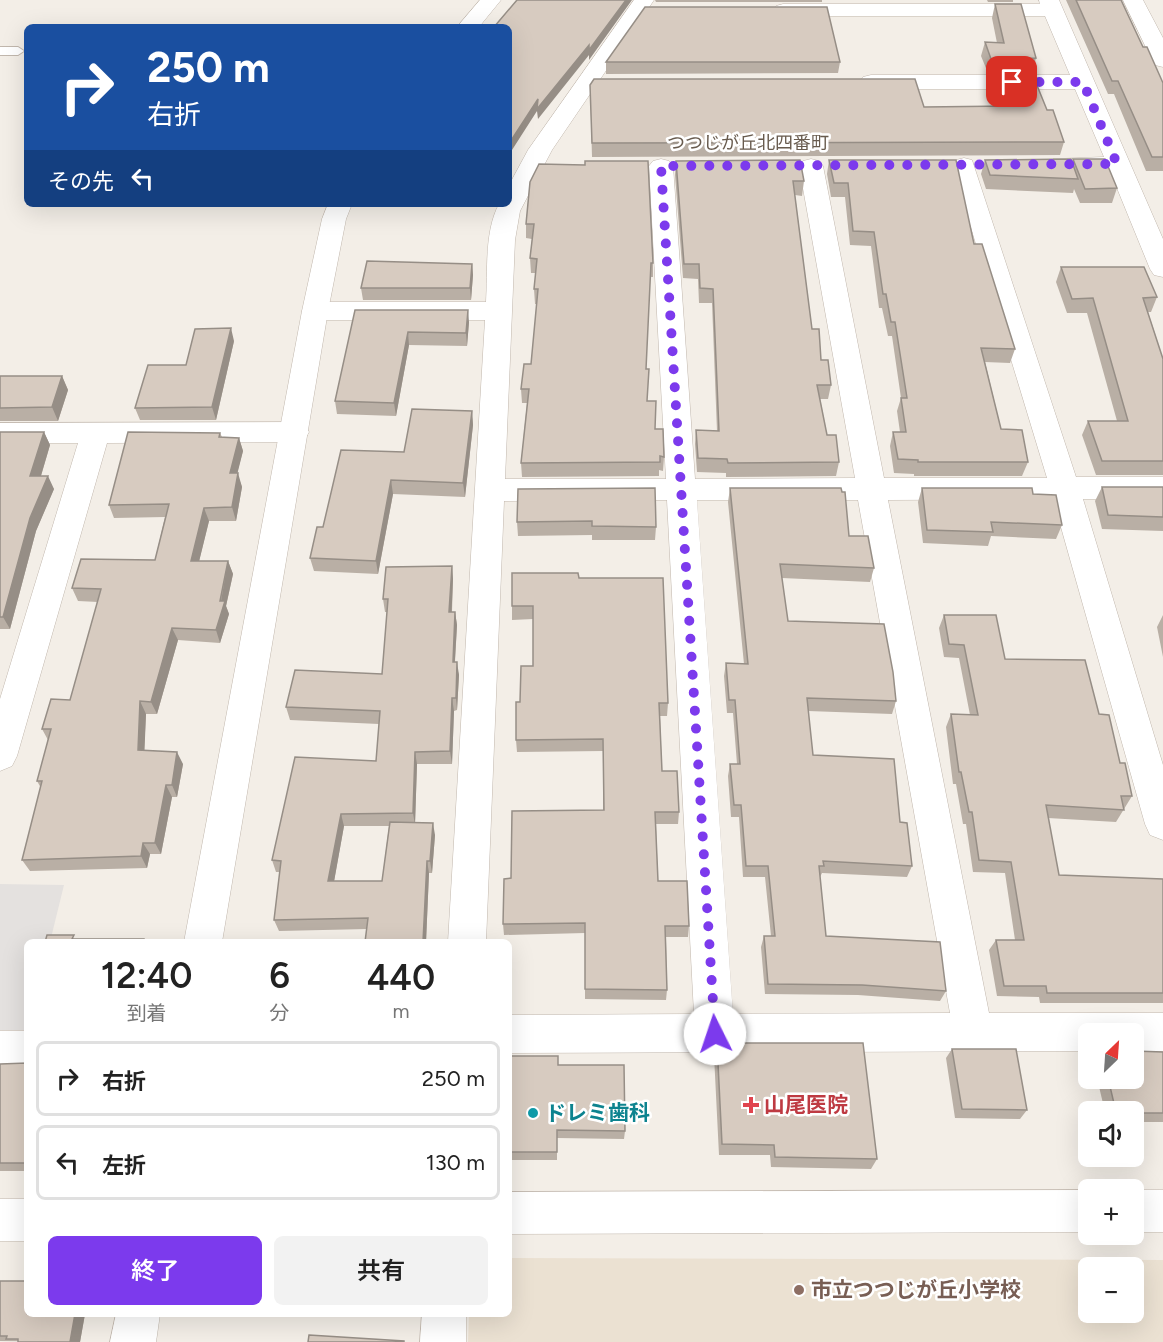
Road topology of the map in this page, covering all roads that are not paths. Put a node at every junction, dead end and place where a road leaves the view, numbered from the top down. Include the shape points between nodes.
1 (491, 0) edge
2 (1133, 0) edge
3 (1051, 5) edge
4 (648, 7) edge
5 (768, 10) edge
6 (471, 24) edge
7 (0, 51) edge
8 (18, 51) dead end
9 (1163, 60) edge
10 (847, 82) edge
11 (1083, 82) junction
12 (587, 83) junction
13 (611, 83) edge
14 (1117, 164) junction
15 (964, 165) dead end
16 (1035, 165) edge
17 (661, 166) dead end
18 (811, 166) dead end
19 (512, 206) edge
20 (339, 207) edge
21 (511, 207) edge
22 (1163, 269) edge
23 (315, 311) junction
24 (499, 311) junction
25 (96, 432) junction
26 (295, 432) junction
27 (0, 433) edge
28 (1065, 488) junction
29 (1163, 488) edge
30 (681, 489) junction
31 (490, 490) junction
32 (872, 490) junction
33 (0, 756) edge
34 (1163, 824) edge
35 (204, 939) edge
36 (467, 939) edge
37 (973, 1032) junction
38 (1163, 1032) edge
39 (512, 1034) edge
40 (715, 1034) junction
41 (24, 1050) edge
42 (0, 1051) edge
43 (1078, 1211) edge
44 (1144, 1211) edge
45 (1163, 1211) edge
46 (512, 1213) edge
47 (0, 1220) edge
48 (24, 1221) edge
49 (137, 1317) edge
50 (444, 1317) edge
51 (133, 1342) edge
52 (443, 1342) edge

1 - 6 street
2 - 9 street
3 - 5 street
3 - 11 street
4 - 12 street
7 - 8 lane
10 - 11 street
11 - 14 street
12 - 13 street
12 - 19 street via 543,166
14 - 16 street
14 - 22 street
15 - 28 street
17 - 30 street
18 - 32 street
20 - 23 street
21 - 24 street via 502,240
23 - 24 street
23 - 26 street
24 - 31 street
25 - 26 street
25 - 27 street
25 - 33 street
26 - 35 street
28 - 29 street
28 - 32 street
28 - 34 street
30 - 31 street
30 - 32 street
30 - 40 street
31 - 36 street
32 - 37 street
37 - 38 street
37 - 40 street
39 - 40 street
41 - 42 street
43 - 46 street
44 - 45 street
47 - 48 street
49 - 51 street
50 - 52 street

